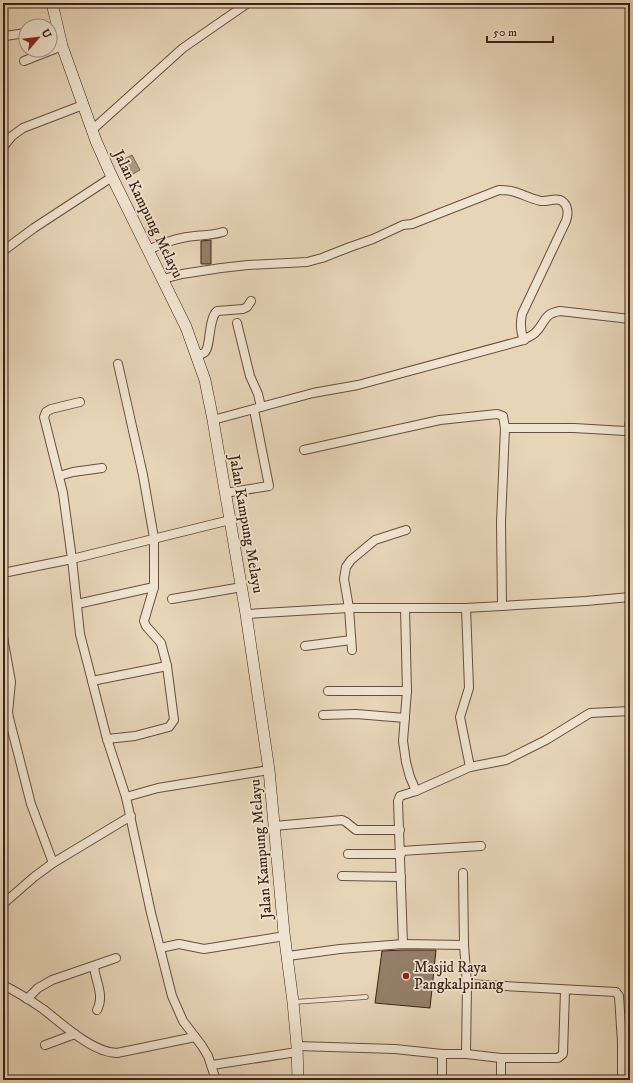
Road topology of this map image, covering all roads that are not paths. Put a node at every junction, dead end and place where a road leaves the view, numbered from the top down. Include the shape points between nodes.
1 (52, 3) edge
2 (248, 3) edge
3 (53, 18) edge
4 (18, 34) edge
5 (5, 36) dead end
6 (58, 38) edge
7 (62, 46) junction
8 (24, 61) dead end
9 (83, 105) junction
10 (92, 130) junction
11 (3, 147) edge
12 (112, 177) junction
13 (223, 232) dead end
14 (148, 250) junction
15 (3, 251) edge
16 (163, 279) junction
17 (251, 301) dead end
18 (630, 320) edge
19 (236, 323) dead end
20 (524, 340) junction
21 (196, 356) junction
22 (118, 364) dead end
23 (80, 402) dead end
24 (258, 409) junction
25 (213, 420) junction
26 (630, 420) edge
27 (506, 428) junction
28 (304, 450) dead end
29 (102, 468) dead end
30 (59, 476) junction
31 (225, 493) junction
32 (230, 520) junction
33 (406, 530) dead end
34 (154, 538) junction
35 (72, 559) junction
36 (3, 573) edge
37 (242, 587) junction
38 (154, 588) junction
39 (630, 597) edge
40 (172, 599) dead end
41 (77, 604) junction
42 (502, 606) junction
43 (349, 608) junction
44 (405, 608) junction
45 (466, 608) junction
46 (246, 614) junction
47 (3, 637) edge
48 (351, 640) junction
49 (305, 646) dead end
50 (352, 650) dead end
51 (167, 666) junction
52 (92, 681) junction
53 (328, 691) dead end
54 (407, 691) junction
55 (630, 711) edge
56 (323, 715) dead end
57 (405, 718) junction
58 (107, 739) junction
59 (470, 767) junction
60 (269, 770) junction
61 (416, 791) junction
62 (126, 797) junction
63 (130, 816) junction
64 (274, 826) junction
65 (400, 830) junction
66 (481, 846) dead end
67 (401, 853) junction
68 (348, 854) dead end
69 (53, 863) junction
70 (463, 873) dead end
71 (342, 876) dead end
72 (401, 877) junction
73 (3, 904) edge
74 (285, 936) junction
75 (403, 944) junction
76 (464, 945) junction
77 (160, 948) junction
78 (288, 956) junction
79 (116, 958) dead end
80 (94, 966) junction
81 (467, 984) junction
82 (3, 985) edge
83 (565, 990) junction
84 (366, 997) dead end
85 (27, 999) junction
86 (293, 1002) junction
87 (98, 1010) dead end
88 (75, 1034) junction
89 (196, 1037) junction
90 (45, 1045) dead end
91 (297, 1049) junction
92 (626, 1050) edge
93 (442, 1054) junction
94 (466, 1054) junction
95 (501, 1058) junction
96 (212, 1065) junction
97 (216, 1080) edge
98 (298, 1080) edge
99 (442, 1080) edge
100 (501, 1080) edge
101 (622, 1080) edge

1 - 3 main road, Jalan Kampung Melayu
2 - 10 street via 183,48
4 - 5 street
6 - 7 main road, Jalan Kampung Melayu
7 - 8 street
7 - 9 main road, Jalan Kampung Melayu
9 - 10 main road, Jalan Kampung Melayu
9 - 11 street via 23,128
10 - 12 main road, Jalan Kampung Melayu
12 - 14 main road, Jalan Kampung Melayu
12 - 15 street
13 - 14 street via 182,238
14 - 16 main road, Jalan Kampung Melayu
16 - 20 street via 248,265 307,262 499,190 510,190 538,200 557,199 566,206 568,214 522,314 520,322
16 - 21 main road, Jalan Kampung Melayu
17 - 21 street via 247,307 214,313 207,349
18 - 20 street via 560,311 548,314 536,332
19 - 24 street via 250,376 256,388
20 - 24 street
21 - 25 main road, Jalan Kampung Melayu via 205,380
22 - 34 street
23 - 30 street via 51,409 44,417
24 - 25 street
24 - 31 street via 269,486
25 - 31 main road, Jalan Kampung Melayu
26 - 27 street via 629,428 625,431
27 - 28 street via 503,416 497,414 440,420
27 - 42 street via 501,522
29 - 30 street
30 - 35 street
31 - 32 main road, Jalan Kampung Melayu
32 - 34 street
32 - 37 main road, Jalan Kampung Melayu
33 - 43 street via 375,540 351,560 346,567 344,579
34 - 35 street
34 - 38 street
35 - 36 street
35 - 41 street
37 - 40 street
37 - 46 main road, Jalan Kampung Melayu
38 - 41 street
38 - 51 street via 144,621 161,643
39 - 42 street
41 - 52 street via 80,634
42 - 45 street
43 - 44 street
43 - 46 street
43 - 48 street
44 - 45 street
44 - 54 street
45 - 59 street via 469,688 460,717
46 - 60 main road, Jalan Kampung Melayu
47 - 69 street via 11,682 9,718 31,804
48 - 49 street
48 - 50 street
51 - 52 street
51 - 58 street via 174,720 171,725 135,736
52 - 58 street
53 - 54 street
54 - 57 street
55 - 59 street via 590,713 546,740 506,760
56 - 57 street via 356,714
57 - 61 street via 403,741 406,762
58 - 62 street
59 - 61 street
60 - 62 street via 158,788
60 - 64 main road, Jalan Kampung Melayu
61 - 65 street via 400,796
62 - 63 street
63 - 69 street
63 - 77 street
64 - 65 street via 342,820 356,830
64 - 74 main road, Jalan Kampung Melayu
65 - 67 street
66 - 67 street
67 - 68 street
67 - 72 street
69 - 73 street
70 - 76 street
71 - 72 street
72 - 75 street
74 - 77 street via 204,948 179,944
74 - 78 main road, Jalan Kampung Melayu
75 - 76 street
75 - 78 street
76 - 81 street
77 - 89 street via 172,996 183,1021
78 - 86 main road, Jalan Kampung Melayu
79 - 80 street
80 - 85 street via 45,984
80 - 87 street via 101,996
81 - 83 street
81 - 94 street
82 - 85 street
83 - 92 street via 617,994
83 - 95 street via 562,1056
84 - 86 lane
85 - 88 street
86 - 91 main road, Jalan Kampung Melayu
88 - 89 street via 112,1053
88 - 90 street
89 - 96 street
91 - 93 street via 365,1047
91 - 96 street
91 - 98 main road, Jalan Kampung Melayu
92 - 101 street
93 - 94 street
93 - 99 street
94 - 95 street
95 - 100 street
96 - 97 street

